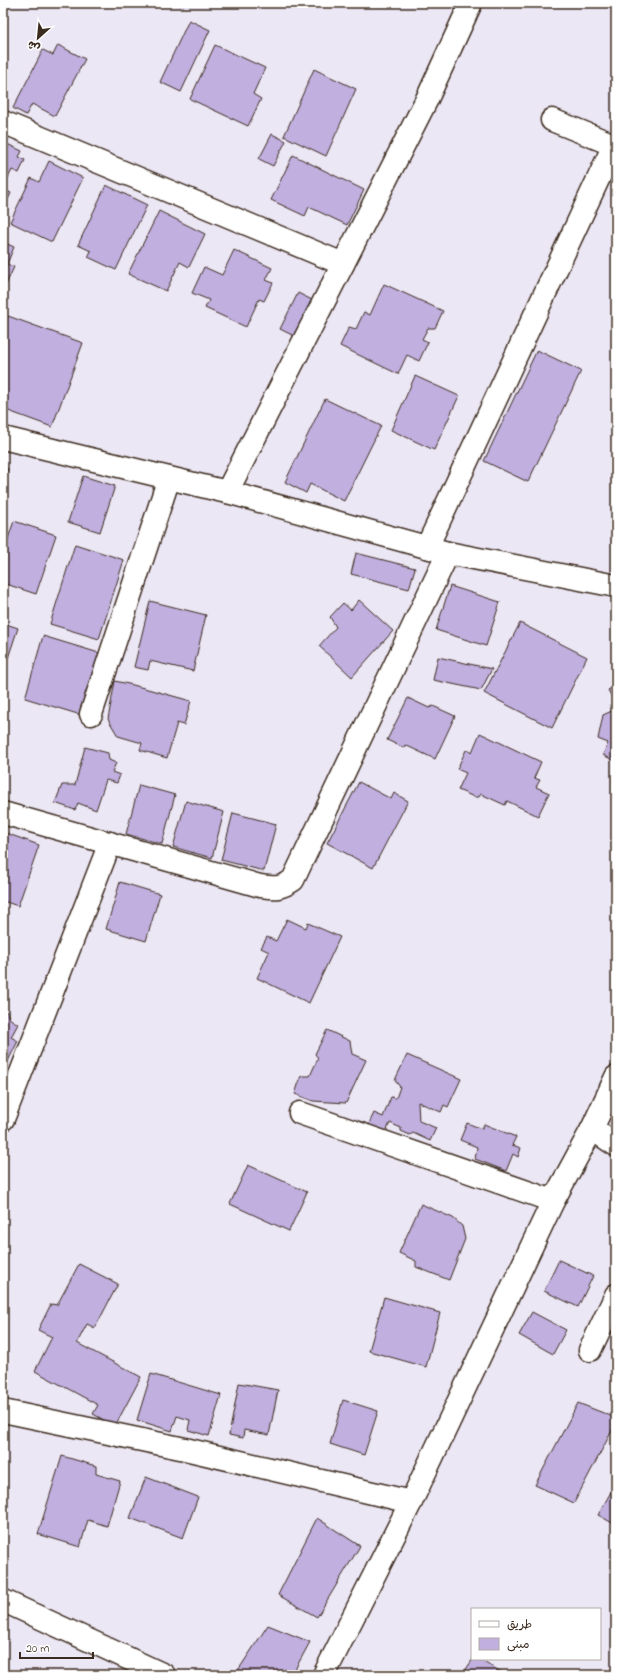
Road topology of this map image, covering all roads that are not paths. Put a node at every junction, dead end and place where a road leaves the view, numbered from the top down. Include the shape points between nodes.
1 (471, 3) edge
2 (552, 120) dead end
3 (3, 122) edge
4 (615, 145) edge
5 (343, 264) junction
6 (3, 438) edge
7 (169, 478) junction
8 (227, 492) junction
9 (427, 547) junction
10 (448, 553) junction
11 (616, 586) edge
12 (91, 714) dead end
13 (3, 812) edge
14 (110, 843) junction
15 (616, 1077) edge
16 (300, 1113) dead end
17 (3, 1119) edge
18 (592, 1129) junction
19 (616, 1145) edge
20 (553, 1201) junction
21 (616, 1295) edge
22 (590, 1350) dead end
23 (3, 1411) edge
24 (411, 1502) junction
25 (4, 1601) dead end
26 (164, 1675) edge
27 (324, 1675) edge

1 - 5 street via 427,99
2 - 4 street
3 - 5 street
4 - 9 street
5 - 8 street
6 - 7 street
7 - 8 street
7 - 12 street
8 - 9 street
9 - 10 street
10 - 11 street
10 - 14 street via 293,880 276,888 260,886
13 - 14 street
14 - 17 street
15 - 18 street
16 - 20 street
18 - 19 street
18 - 20 street
20 - 24 street
21 - 22 street
23 - 24 street via 185,1449
24 - 27 street
25 - 26 street

